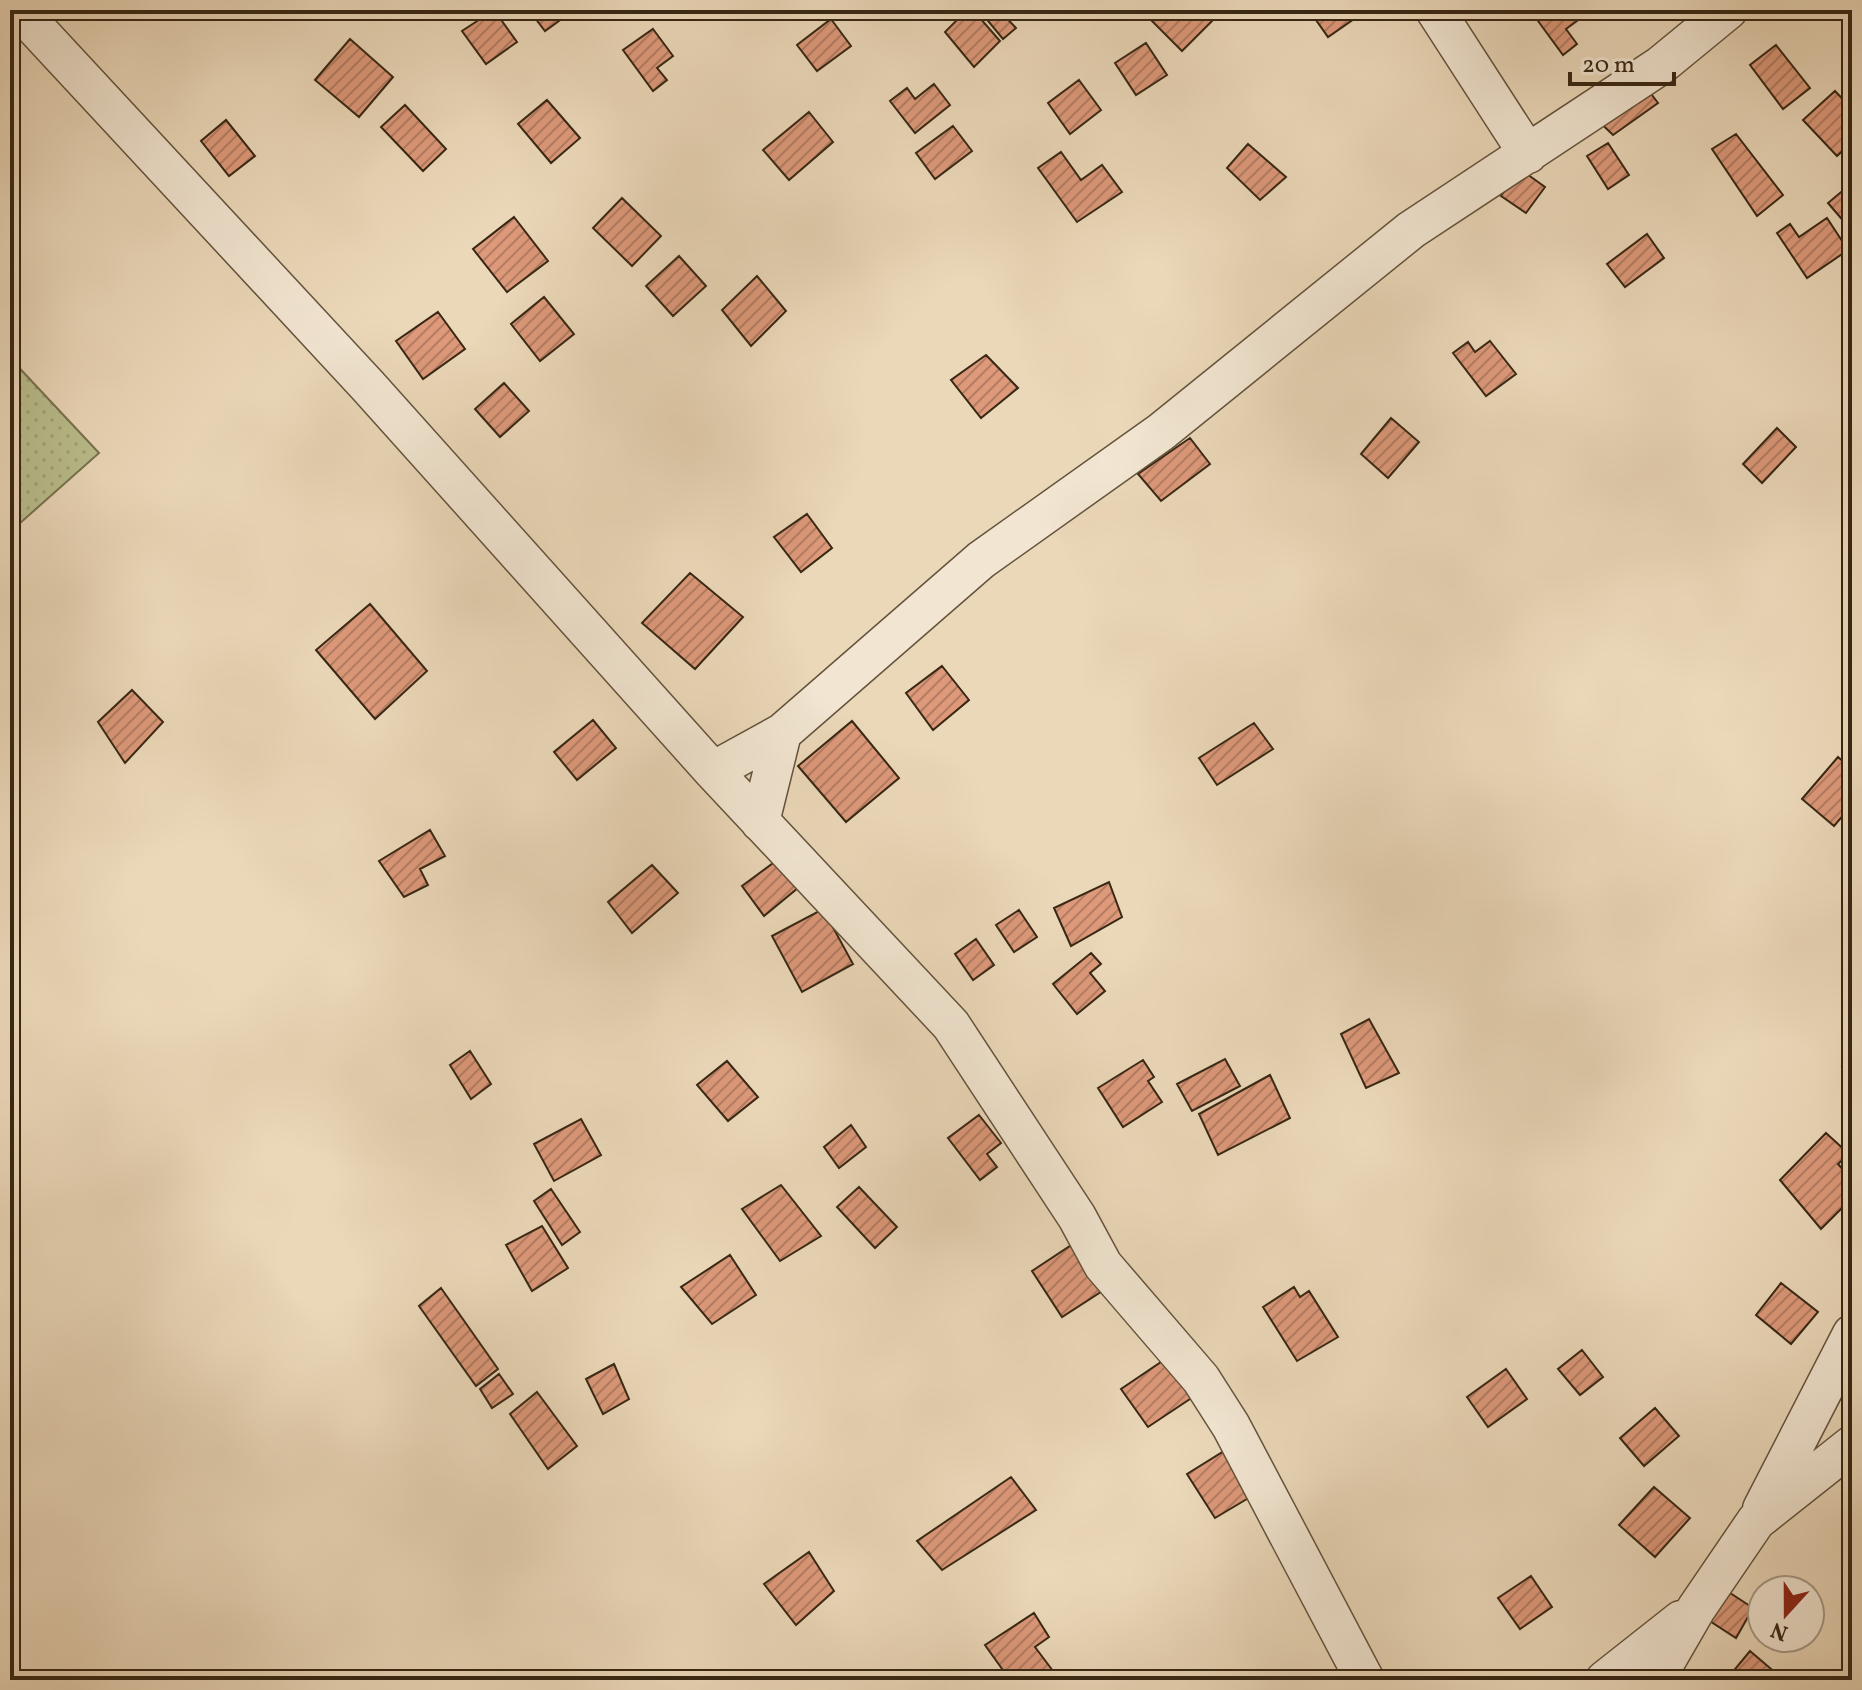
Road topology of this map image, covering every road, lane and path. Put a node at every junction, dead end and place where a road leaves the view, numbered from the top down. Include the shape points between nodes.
1 (19, 10) edge
2 (1435, 10) edge
3 (1728, 10) edge
4 (1528, 154) junction
5 (782, 733) junction
6 (713, 771) junction
7 (760, 822) junction
8 (1852, 1334) edge
9 (1852, 1445) edge
10 (1756, 1521) junction
11 (1696, 1609) junction
12 (1365, 1680) edge
13 (1605, 1680) edge
14 (1655, 1680) edge

1 - 6 street
2 - 4 street
3 - 4 street via 1661,65
4 - 5 street via 1411,230 1161,432 981,560
5 - 6 street
5 - 7 street
6 - 7 street
7 - 12 street via 951,1025 1103,1265 1201,1379
8 - 10 street
9 - 10 street
10 - 11 street
11 - 13 street
11 - 14 street

